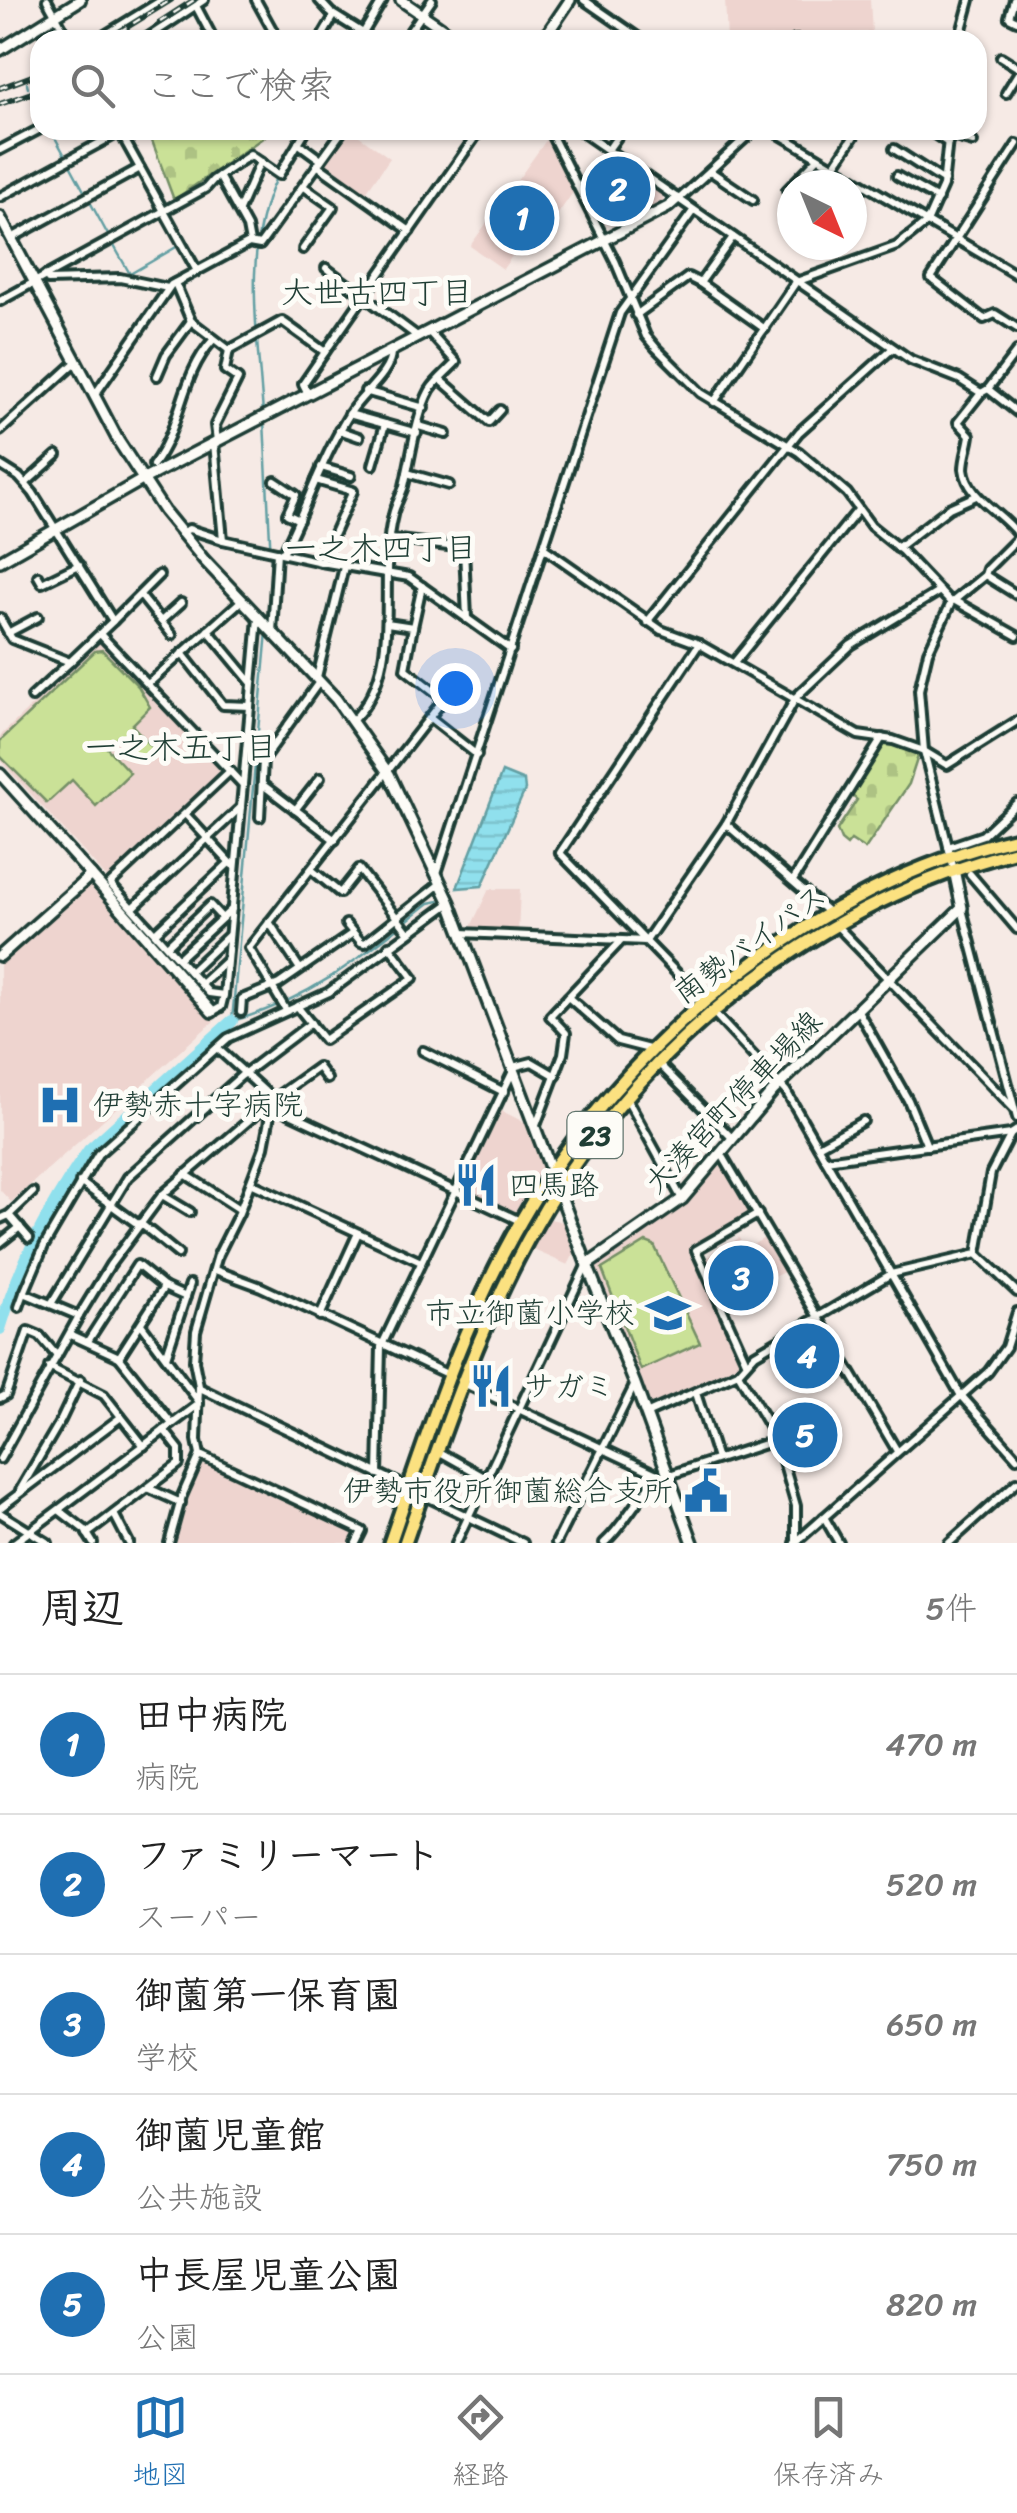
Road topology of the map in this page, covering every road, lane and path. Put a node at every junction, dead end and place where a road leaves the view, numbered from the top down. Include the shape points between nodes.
1 (47, 0) edge
2 (80, 0) edge
3 (162, 0) edge
4 (204, 0) edge
5 (256, 0) edge
6 (319, 0) edge
7 (383, 0) edge
8 (401, 0) edge
9 (432, 0) edge
10 (570, 0) edge
11 (584, 0) edge
12 (970, 0) edge
13 (1014, 0) edge
14 (196, 6) junction
15 (422, 13) junction
16 (55, 16) junction
17 (334, 16) junction
18 (1017, 21) edge
19 (32, 30) edge
20 (63, 30) edge
21 (113, 30) edge
22 (159, 30) edge
23 (209, 30) edge
24 (272, 30) edge
25 (326, 30) edge
26 (353, 30) edge
27 (365, 30) edge
28 (411, 30) edge
29 (446, 30) edge
30 (550, 30) edge
31 (628, 30) edge
32 (962, 30) edge
33 (30, 31) edge
34 (0, 50) edge
35 (1000, 57) dead end
36 (1017, 67) edge
37 (1017, 75) edge
38 (1006, 93) dead end
39 (30, 134) edge
40 (104, 140) edge
41 (125, 140) edge
42 (300, 140) edge
43 (336, 140) edge
44 (473, 140) edge
45 (554, 140) edge
46 (594, 140) edge
47 (615, 140) edge
48 (743, 140) edge
49 (788, 140) edge
50 (852, 140) edge
51 (948, 140) edge
52 (965, 140) edge
53 (973, 142) dead end
54 (298, 143) junction
55 (1017, 144) edge
56 (894, 149) dead end
57 (0, 150) edge
58 (608, 150) junction
59 (818, 158) junction
60 (260, 162) junction
61 (319, 163) junction
62 (140, 168) junction
63 (834, 168) junction
64 (806, 170) edge
65 (837, 170) edge
66 (710, 171) junction
67 (218, 176) junction
68 (897, 176) dead end
69 (944, 181) junction
70 (303, 186) junction
71 (867, 187) edge
72 (0, 197) edge
73 (938, 199) junction
74 (678, 200) junction
75 (753, 200) dead end
76 (238, 211) junction
77 (693, 211) junction
78 (164, 212) junction
79 (0, 217) edge
80 (927, 222) junction
81 (410, 231) junction
82 (12, 238) junction
83 (604, 239) junction
84 (956, 239) junction
85 (730, 240) junction
86 (254, 244) junction
87 (303, 249) dead end
88 (326, 268) dead end
89 (196, 271) junction
90 (1017, 275) edge
91 (46, 276) junction
92 (36, 281) junction
93 (796, 282) junction
94 (700, 283) junction
95 (172, 285) junction
96 (364, 298) junction
97 (630, 298) junction
98 (0, 300) edge
99 (636, 316) junction
100 (190, 321) junction
101 (764, 328) junction
102 (1017, 328) edge
103 (428, 331) junction
104 (417, 336) junction
105 (212, 340) junction
106 (893, 348) junction
107 (229, 350) junction
108 (390, 350) junction
109 (1017, 351) edge
110 (325, 352) junction
111 (77, 361) junction
112 (157, 376) dead end
113 (440, 379) junction
114 (365, 391) junction
115 (984, 391) junction
116 (308, 394) junction
117 (94, 396) junction
118 (714, 402) junction
119 (424, 408) junction
120 (500, 410) dead end
121 (1017, 412) edge
122 (349, 414) junction
123 (385, 424) junction
124 (0, 430) edge
125 (339, 430) junction
126 (418, 430) junction
127 (446, 434) dead end
128 (358, 437) dead end
129 (215, 442) junction
130 (788, 445) junction
131 (57, 455) dead end
132 (0, 465) edge
133 (153, 465) dead end
134 (373, 465) dead end
135 (321, 468) junction
136 (407, 473) junction
137 (351, 476) dead end
138 (142, 480) junction
139 (316, 480) junction
140 (275, 481) dead end
141 (26, 483) junction
142 (449, 484) dead end
143 (976, 496) junction
144 (858, 510) junction
145 (300, 520) junction
146 (56, 530) junction
147 (180, 533) junction
148 (1017, 536) edge
149 (390, 538) junction
150 (223, 540) junction
151 (544, 548) junction
152 (897, 548) junction
153 (275, 551) junction
154 (0, 561) edge
155 (320, 562) junction
156 (80, 565) junction
157 (344, 566) junction
158 (387, 573) junction
159 (159, 575) dead end
160 (984, 575) junction
161 (41, 584) dead end
162 (422, 586) junction
163 (940, 591) junction
164 (140, 594) junction
165 (1017, 595) edge
166 (242, 600) junction
167 (953, 602) junction
168 (181, 603) dead end
169 (38, 617) dead end
170 (0, 618) edge
171 (260, 619) junction
172 (466, 620) junction
173 (113, 621) junction
174 (161, 621) junction
175 (647, 622) junction
176 (387, 623) junction
177 (414, 628) junction
178 (208, 630) junction
179 (272, 632) junction
180 (8, 633) junction
181 (100, 634) junction
182 (172, 635) dead end
183 (1017, 636) edge
184 (700, 644) junction
185 (511, 650) junction
186 (182, 653) junction
187 (70, 662) junction
188 (734, 663) junction
189 (318, 680) junction
190 (252, 683) junction
191 (148, 684) junction
192 (32, 697) dead end
193 (796, 697) junction
194 (250, 706) junction
195 (430, 718) junction
196 (352, 720) junction
197 (1017, 721) edge
198 (882, 738) junction
199 (924, 751) junction
200 (477, 755) junction
201 (230, 771) junction
202 (387, 772) junction
203 (0, 774) edge
204 (320, 778) dead end
205 (262, 784) junction
206 (244, 785) junction
207 (1017, 803) edge
208 (242, 806) junction
209 (295, 810) junction
210 (184, 814) junction
211 (260, 817) dead end
212 (726, 824) junction
213 (1014, 838) edge
214 (207, 839) junction
215 (335, 840) junction
216 (1017, 851) edge
217 (950, 858) junction
218 (229, 863) junction
219 (236, 870) junction
220 (312, 870) junction
221 (970, 874) dead end
222 (91, 876) junction
223 (439, 878) junction
224 (794, 879) junction
225 (450, 903) junction
226 (132, 908) junction
227 (962, 908) junction
228 (232, 909) junction
229 (222, 918) junction
230 (398, 918) junction
231 (833, 920) junction
232 (269, 922) junction
233 (346, 924) dead end
234 (1017, 930) edge
235 (407, 931) junction
236 (155, 933) junction
237 (354, 933) junction
238 (461, 933) junction
239 (230, 934) junction
240 (200, 939) junction
241 (646, 940) junction
242 (620, 941) junction
243 (166, 946) junction
244 (388, 946) junction
245 (212, 951) junction
246 (0, 956) edge
247 (178, 959) junction
248 (228, 960) junction
249 (300, 969) junction
250 (190, 972) junction
251 (889, 979) junction
252 (201, 984) junction
253 (273, 987) junction
254 (224, 995) junction
255 (568, 997) junction
256 (297, 1006) junction
257 (708, 1006) junction
258 (285, 1007) junction
259 (857, 1009) junction
260 (212, 1012) joint
261 (240, 1012) dead end
262 (311, 1024) junction
263 (217, 1048) junction
264 (424, 1051) dead end
265 (656, 1057) junction
266 (513, 1069) junction
267 (246, 1074) junction
268 (556, 1076) junction
269 (327, 1079) dead end
270 (780, 1084) junction
271 (504, 1092) junction
272 (626, 1098) junction
273 (273, 1102) junction
274 (1016, 1114) edge
275 (863, 1121) dead end
276 (535, 1128) junction
277 (1014, 1132) edge
278 (732, 1139) junction
279 (818, 1146) junction
280 (926, 1146) junction
281 (721, 1153) junction
282 (826, 1160) junction
283 (551, 1172) junction
284 (185, 1174) junction
285 (80, 1182) junction
286 (251, 1183) junction
287 (34, 1192) dead end
288 (456, 1192) junction
289 (162, 1194) junction
290 (560, 1196) junction
291 (682, 1199) junction
292 (110, 1204) junction
293 (240, 1209) junction
294 (190, 1212) dead end
295 (758, 1214) junction
296 (9, 1215) junction
297 (0, 1219) edge
298 (520, 1221) junction
299 (140, 1224) junction
300 (20, 1226) junction
301 (358, 1233) junction
302 (29, 1238) dead end
303 (0, 1243) edge
304 (178, 1254) dead end
305 (977, 1254) junction
306 (421, 1262) junction
307 (587, 1265) junction
308 (215, 1270) junction
309 (891, 1274) junction
310 (190, 1284) dead end
311 (164, 1287) junction
312 (1017, 1292) edge
313 (24, 1293) junction
314 (186, 1297) junction
315 (51, 1304) junction
316 (18, 1307) dead end
317 (1017, 1312) edge
318 (79, 1316) junction
319 (320, 1316) junction
320 (818, 1316) junction
321 (141, 1324) junction
322 (71, 1335) junction
323 (88, 1341) junction
324 (382, 1345) junction
325 (56, 1356) junction
326 (118, 1358) junction
327 (166, 1358) junction
328 (746, 1362) junction
329 (49, 1367) junction
330 (738, 1373) junction
331 (450, 1376) junction
332 (80, 1380) junction
333 (464, 1384) junction
334 (635, 1384) junction
335 (199, 1388) junction
336 (696, 1392) junction
337 (960, 1394) junction
338 (0, 1398) edge
339 (200, 1403) junction
340 (519, 1410) junction
341 (646, 1414) junction
342 (122, 1417) junction
343 (172, 1424) junction
344 (164, 1430) junction
345 (777, 1440) junction
346 (144, 1446) junction
347 (601, 1447) junction
348 (438, 1451) junction
349 (897, 1451) junction
350 (200, 1455) junction
351 (1017, 1458) edge
352 (0, 1459) edge
353 (718, 1459) junction
354 (378, 1474) junction
355 (666, 1476) junction
356 (486, 1478) junction
357 (1017, 1482) edge
358 (409, 1487) junction
359 (148, 1488) junction
360 (422, 1494) junction
361 (17, 1495) junction
362 (181, 1503) junction
363 (58, 1510) junction
364 (0, 1511) edge
365 (114, 1514) junction
366 (468, 1516) junction
367 (824, 1517) junction
368 (29, 1532) junction
369 (87, 1534) junction
370 (14, 1543) edge
371 (48, 1543) edge
372 (93, 1543) edge
373 (129, 1543) edge
374 (169, 1543) edge
375 (356, 1543) edge
376 (390, 1543) edge
377 (404, 1543) edge
378 (456, 1543) edge
379 (523, 1543) edge
380 (556, 1543) edge
381 (604, 1543) edge
382 (693, 1543) edge
383 (796, 1543) edge
384 (839, 1543) edge
385 (950, 1543) edge

1 - 16 street
2 - 16 street
3 - 21 street
4 - 14 street
5 - 24 street
6 - 17 street
7 - 27 street
8 - 15 street
9 - 15 street
10 - 30 street
11 - 31 street
12 - 32 street
13 - 18 street via 1009,17
14 - 22 street
14 - 23 street
15 - 28 street
15 - 29 street
16 - 19 street
16 - 20 street
17 - 25 street
17 - 26 street
33 - 34 street
35 - 36 street
37 - 38 street
39 - 57 street
40 - 72 street
41 - 62 street
42 - 54 street
43 - 61 street
44 - 81 street
45 - 83 street
46 - 58 street
47 - 58 street
48 - 66 street
49 - 59 street
50 - 63 street
51 - 69 street
52 - 53 street
54 - 60 street via 279,176
54 - 61 street
55 - 84 street
56 - 69 street
58 - 74 street
59 - 63 street
59 - 64 street
60 - 67 street via 250,155
60 - 76 street
61 - 70 street
61 - 81 street
62 - 78 street
62 - 82 street
63 - 65 street
66 - 74 street
66 - 75 street
67 - 76 street
67 - 78 street
68 - 73 street
69 - 73 street
70 - 86 street
70 - 87 street via 333,207
71 - 80 street
73 - 80 street
74 - 77 street
74 - 83 street
76 - 86 street
77 - 85 street
77 - 97 street
78 - 89 street
78 - 91 street
79 - 82 street
80 - 84 street
80 - 93 street via 897,246
81 - 96 street
82 - 92 street
83 - 97 street
83 - 103 street
84 - 90 street
84 - 102 street via 931,278 984,319 995,314
85 - 93 street
85 - 94 street
86 - 89 street
88 - 96 street
89 - 95 street
91 - 92 street
91 - 95 street
92 - 98 street
92 - 111 street
93 - 101 street
93 - 106 street
94 - 99 street via 688,277
94 - 101 street
95 - 100 street
95 - 117 street
96 - 104 street
96 - 110 street
97 - 99 street
97 - 151 street
99 - 118 street via 662,356
100 - 105 street
100 - 112 street
101 - 118 street
103 - 104 street
103 - 113 street via 456,362
104 - 108 street
105 - 107 street
105 - 133 street via 198,356 166,448
106 - 115 street
106 - 130 street
107 - 110 street via 282,321
107 - 129 street via 225,370 238,380 215,425
108 - 114 street via 389,365
108 - 116 street
109 - 115 street
110 - 116 street via 303,384
111 - 117 street
111 - 124 street
113 - 119 street
113 - 120 street via 489,422
114 - 119 street
114 - 122 street
115 - 121 street
115 - 143 street via 958,422 970,435 964,468
116 - 129 street
117 - 138 street
118 - 130 street
119 - 126 street
122 - 123 street
122 - 125 street
123 - 126 street
123 - 134 street
125 - 128 street
125 - 135 street
126 - 127 street
126 - 136 street
129 - 138 street
129 - 150 street
130 - 144 street via 847,492
130 - 175 street
131 - 141 street
132 - 141 street
135 - 137 street
135 - 139 street
136 - 142 street
136 - 149 street
138 - 146 street
138 - 147 street
139 - 145 street
139 - 155 street via 352,491
140 - 145 street via 296,495 287,514
141 - 146 street
143 - 148 street
143 - 152 street
144 - 152 street
144 - 188 street
145 - 153 street
146 - 154 street
146 - 156 street
147 - 150 street via 189,529
147 - 166 street
148 - 160 street
149 - 158 street
149 - 172 street via 464,548
150 - 153 street
151 - 175 street
151 - 185 street
152 - 163 street
153 - 155 street
153 - 179 street
155 - 157 street
156 - 161 street
156 - 173 street
157 - 158 street
157 - 189 street
158 - 162 street
158 - 176 street
159 - 164 street
160 - 165 street
160 - 167 street
162 - 172 street
162 - 177 street
163 - 167 street
163 - 193 street via 851,645
164 - 173 street
164 - 174 street
166 - 171 street
166 - 178 street
167 - 183 street
167 - 199 street via 928,652 919,690
168 - 174 street
169 - 180 street
170 - 180 street
171 - 179 street
171 - 190 street
172 - 185 street
173 - 181 street
174 - 182 street
175 - 184 street
176 - 177 street
176 - 196 street via 374,689
177 - 195 street via 405,669 444,698
178 - 186 street
178 - 190 street
179 - 189 street
180 - 187 street
181 - 187 street
181 - 191 street
184 - 188 street
184 - 241 street via 560,853
185 - 200 street
186 - 191 street
186 - 194 street via 223,705
187 - 192 street
188 - 193 street
189 - 196 street
189 - 205 street via 263,760
190 - 194 street
191 - 201 street
193 - 198 street via 858,735
193 - 212 street
194 - 206 street
195 - 200 street
195 - 202 street
196 - 202 street
197 - 199 street via 947,765
198 - 199 street
198 - 224 street
199 - 217 street
200 - 223 street
201 - 206 street
201 - 210 street
202 - 215 street
202 - 223 street
203 - 222 street
204 - 209 street
205 - 209 street
205 - 211 street
206 - 208 street
207 - 217 street
208 - 214 street
208 - 219 street
209 - 215 street
210 - 214 street
210 - 226 street via 110,884
212 - 224 street
212 - 241 street
213 - 217 highway, 南勢バイパス / 23
214 - 218 street
214 - 226 street
215 - 220 street
216 - 217 highway, 南勢バイパス / 23
217 - 227 street
217 - 231 highway, 南勢バイパス / 23
218 - 219 street
218 - 236 street
219 - 228 street
220 - 230 street via 340,893 359,869
220 - 232 street
221 - 234 street
222 - 246 street
222 - 260 street
223 - 225 street
223 - 230 street
224 - 231 street
225 - 235 street
225 - 238 street
226 - 236 street
227 - 251 street, 大湊宮町停車場線
227 - 274 street
228 - 229 street
228 - 239 street
229 - 240 street
229 - 243 street via 210,905
230 - 235 street
230 - 237 street via 365,943
231 - 251 street
231 - 257 highway, 南勢バイパス / 23
232 - 249 street
232 - 253 street via 250,948
233 - 237 street
235 - 244 street
236 - 243 street
237 - 249 street
238 - 242 street
238 - 266 street
239 - 245 street
239 - 248 street
240 - 245 street
240 - 247 street
241 - 242 street
241 - 257 street
242 - 255 street
243 - 247 street
244 - 256 street via 328,992
244 - 262 street via 413,978 324,1040
245 - 250 street
247 - 250 street
248 - 252 street
248 - 254 street
249 - 253 street
250 - 252 street
251 - 259 street, 大湊宮町停車場線
251 - 274 street
252 - 254 street
253 - 258 street
253 - 261 street via 242,1000
254 - 260 street
255 - 265 street via 618,1041
255 - 268 street via 550,1016 566,1033
256 - 258 street
256 - 262 street
257 - 265 highway, 南勢バイパス / 23
257 - 270 street
258 - 263 street
259 - 270 street, 大湊宮町停車場線
259 - 280 street
262 - 267 street
263 - 267 street
263 - 285 street via 98,1154
264 - 271 street
265 - 272 highway, 南勢バイパス / 23
265 - 278 street
265 - 283 highway, 南勢バイパス / 23 via 614,1090
266 - 268 street via 532,1062
266 - 271 street
266 - 276 street
267 - 273 street
267 - 292 street via 128,1176
268 - 276 street
269 - 273 street via 318,1067
270 - 278 street, 大湊宮町停車場線
270 - 279 street
271 - 288 street
272 - 290 highway, 南勢バイパス / 23 via 590,1141
272 - 291 street
273 - 284 street
273 - 286 street
273 - 288 street
275 - 279 street
276 - 283 street
277 - 280 street
277 - 305 street via 991,1172
278 - 281 street, 大湊宮町停車場線
279 - 282 street
280 - 282 street
281 - 291 street, 大湊宮町停車場線
281 - 295 street
282 - 309 street
283 - 290 street
283 - 298 highway, 南勢バイパス / 23
284 - 289 street
284 - 293 street
285 - 292 street
285 - 313 street
286 - 293 street
286 - 301 street
287 - 296 street
288 - 298 street
288 - 306 street
289 - 294 street
289 - 299 street
290 - 307 street
290 - 333 highway, 南勢バイパス / 23 via 501,1291
291 - 307 street, 大湊宮町停車場線
292 - 299 street
292 - 315 street
293 - 308 street
295 - 320 street
295 - 328 street via 696,1250
296 - 297 street
296 - 300 street
298 - 331 highway, 南勢バイパス / 23
299 - 304 street
299 - 318 street
300 - 302 street
300 - 303 street
301 - 306 street
301 - 319 street
305 - 309 street
305 - 312 street
306 - 324 street
307 - 334 street
307 - 340 street
308 - 319 street
308 - 335 street via 196,1331
309 - 320 street
309 - 337 street
310 - 314 street
311 - 314 street
311 - 321 street
311 - 323 street via 137,1264
313 - 315 street
313 - 316 street
314 - 327 street
315 - 318 street
317 - 337 street via 998,1360
318 - 322 street
319 - 324 street
320 - 328 street
320 - 349 street
321 - 326 street
321 - 327 street
322 - 323 street
322 - 325 street
323 - 326 street
324 - 331 street
324 - 354 street
325 - 329 street
325 - 338 street via 28,1332
326 - 343 street
327 - 339 street
328 - 330 street
329 - 332 street
329 - 352 street
330 - 336 street
330 - 345 street
331 - 358 highway, 南勢バイパス / 23
332 - 342 street via 104,1394
332 - 361 street
333 - 340 street
333 - 348 highway, 南勢バイパス / 23
334 - 341 street
334 - 347 street
335 - 339 street
335 - 354 street
336 - 341 street
336 - 353 street
337 - 349 street
337 - 351 street
339 - 343 street
339 - 350 street
340 - 347 street
340 - 356 street
341 - 355 street
342 - 346 street
342 - 361 street
343 - 344 street
344 - 346 street
344 - 359 street via 180,1460
345 - 353 street
345 - 383 street via 796,1506
346 - 363 street
347 - 355 street
347 - 380 street
348 - 356 street
348 - 360 highway, 南勢バイパス / 23
349 - 367 street
350 - 362 street
350 - 375 street via 362,1532
353 - 355 street
354 - 358 street
355 - 381 street via 639,1497
355 - 382 street
356 - 366 street
357 - 385 street
358 - 360 street
358 - 376 highway, 南勢バイパス / 23
359 - 362 street
359 - 365 street
360 - 366 street
360 - 377 highway, 南勢バイパス / 23
361 - 364 street
362 - 374 street
363 - 368 street
363 - 369 street
364 - 368 street
365 - 369 street
365 - 373 street
366 - 378 street
366 - 379 street
367 - 383 street
367 - 384 street
368 - 370 street
368 - 371 street
369 - 372 street

